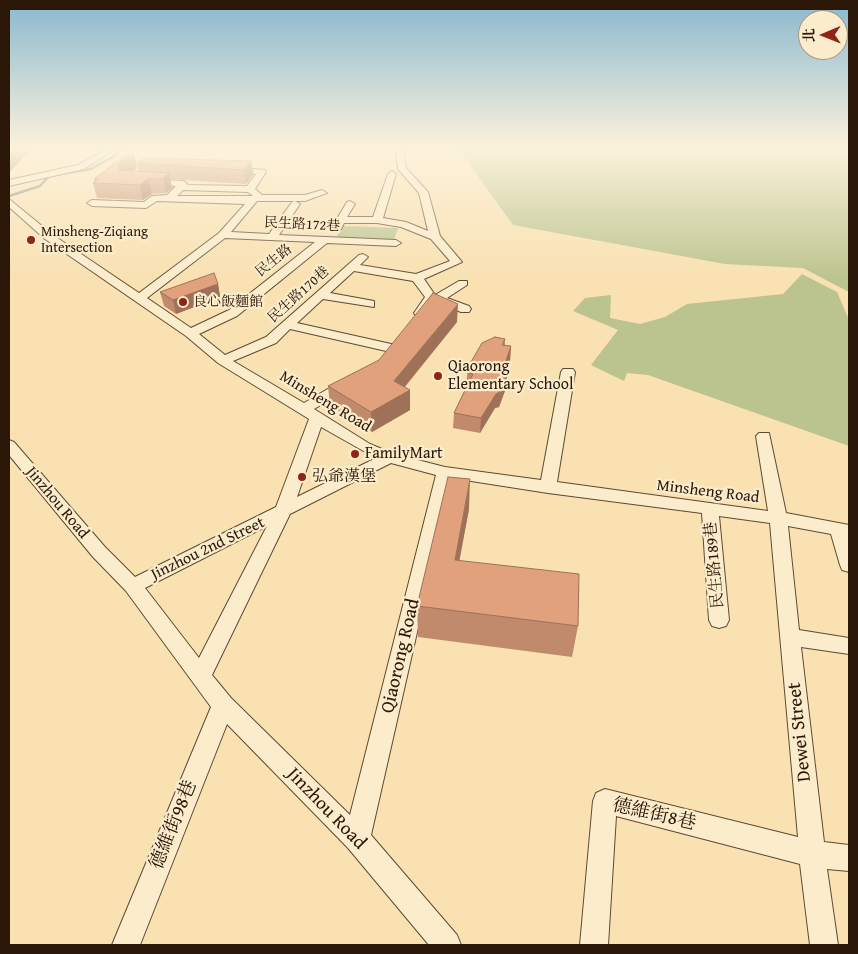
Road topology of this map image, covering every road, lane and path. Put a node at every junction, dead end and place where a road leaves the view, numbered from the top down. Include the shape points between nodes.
1 (177, 192) edge
2 (251, 192) edge
3 (386, 192) edge
4 (423, 192) edge
5 (322, 193) dead end
6 (170, 198) junction
7 (256, 200) junction
8 (11, 203) edge
9 (92, 203) dead end
10 (295, 204) dead end
11 (350, 204) dead end
12 (341, 220) junction
13 (377, 220) junction
14 (223, 235) junction
15 (272, 237) junction
16 (434, 237) junction
17 (327, 240) junction
18 (396, 242) dead end
19 (363, 257) dead end
20 (394, 263) dead end
21 (352, 267) junction
22 (422, 278) junction
23 (463, 283) dead end
24 (321, 295) junction
25 (435, 297) junction
26 (138, 299) junction
27 (370, 304) dead end
28 (465, 309) dead end
29 (415, 321) edge
30 (288, 325) junction
31 (190, 333) junction
32 (404, 337) edge
33 (395, 349) junction
34 (223, 360) junction
35 (382, 360) edge
36 (568, 372) dead end
37 (361, 376) edge
38 (310, 413) junction
39 (764, 436) dead end
40 (9, 445) edge
41 (389, 458) junction
42 (445, 472) junction
43 (548, 488) junction
44 (710, 510) junction
45 (283, 512) junction
46 (778, 518) junction
47 (843, 530) edge
48 (849, 565) edge
49 (133, 586) junction
50 (719, 620) dead end
51 (791, 637) junction
52 (849, 646) edge
53 (201, 676) junction
54 (223, 705) junction
55 (357, 839) junction
56 (812, 854) junction
57 (849, 858) edge
58 (126, 945) edge
59 (447, 945) edge
60 (594, 945) edge
61 (824, 945) edge

1 - 6 street
2 - 7 street
3 - 13 street
4 - 16 street
5 - 7 street via 305,198
6 - 7 street
6 - 9 street via 155,198 146,205
7 - 14 street
8 - 26 street, Minsheng Road via 49,237
10 - 15 street
11 - 12 street
12 - 13 street
12 - 17 street
13 - 16 street via 404,224
14 - 15 street, 民生路172巷
14 - 26 street
15 - 17 street, 民生路172巷
16 - 22 street via 457,262
17 - 18 street, 民生路172巷
17 - 31 street, 民生路 via 233,313
19 - 21 street, 民生路170巷
20 - 22 street
21 - 22 street
21 - 24 street, 民生路170巷
22 - 25 street
23 - 25 street
24 - 27 street
24 - 30 street, 民生路170巷
25 - 28 street
25 - 29 street
26 - 31 street, Minsheng Road
30 - 33 street
30 - 34 street, 民生路170巷 via 271,340
31 - 34 street, Minsheng Road
32 - 33 street
33 - 35 street
34 - 38 street, Minsheng Road
36 - 43 street
37 - 38 street
38 - 41 street, Minsheng Road
38 - 45 street
39 - 46 street, Dewei Street
40 - 49 street, Jinzhou Road via 99,552
41 - 42 street, Minsheng Road
41 - 45 street
42 - 43 street, Minsheng Road
42 - 55 street, Qiaorong Road
43 - 44 street, Minsheng Road
44 - 46 street, Minsheng Road
44 - 50 street, 民生路189巷
45 - 49 street, Jinzhou 2nd Street
45 - 53 street
46 - 47 street, Minsheng Road
46 - 51 street, Dewei Street
47 - 48 street
49 - 53 street, Jinzhou Road
51 - 52 street
51 - 56 street, Dewei Street
53 - 54 street, Jinzhou Road
54 - 55 street, Jinzhou Road
54 - 58 street, 德維街98巷
55 - 59 street, Jinzhou Road
56 - 57 street
56 - 60 street, 德維街8巷 via 605,801
56 - 61 street, Dewei Street

